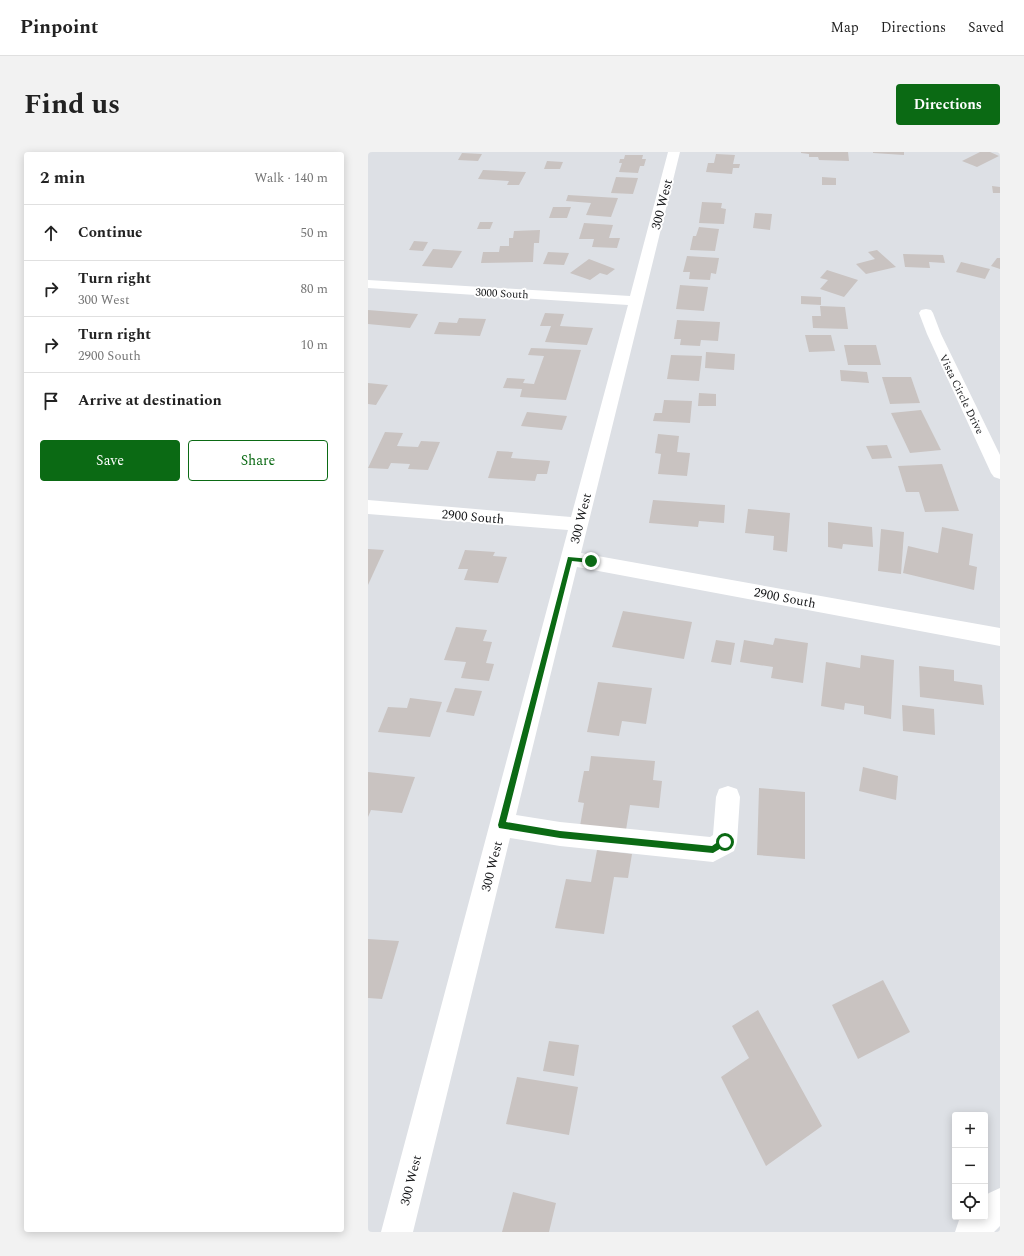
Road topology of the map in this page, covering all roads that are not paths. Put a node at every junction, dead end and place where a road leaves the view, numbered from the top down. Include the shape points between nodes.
1 (674, 152) edge
2 (368, 284) edge
3 (636, 301) junction
4 (926, 313) dead end
5 (1000, 473) edge
6 (368, 508) edge
7 (578, 524) junction
8 (570, 559) junction
9 (1000, 637) edge
10 (728, 797) dead end
11 (501, 825) junction
12 (1000, 1204) edge
13 (397, 1232) edge
14 (971, 1232) edge

1 - 3 street, 300 West
2 - 3 street, 3000 South
3 - 7 street, 300 West
4 - 5 street, Vista Circle Drive
6 - 7 street, 2900 South
7 - 8 street, 300 West
8 - 9 street, 2900 South
8 - 11 street, 300 West
10 - 11 street via 725,842 713,850 560,834
11 - 13 street, 300 West
12 - 14 street

